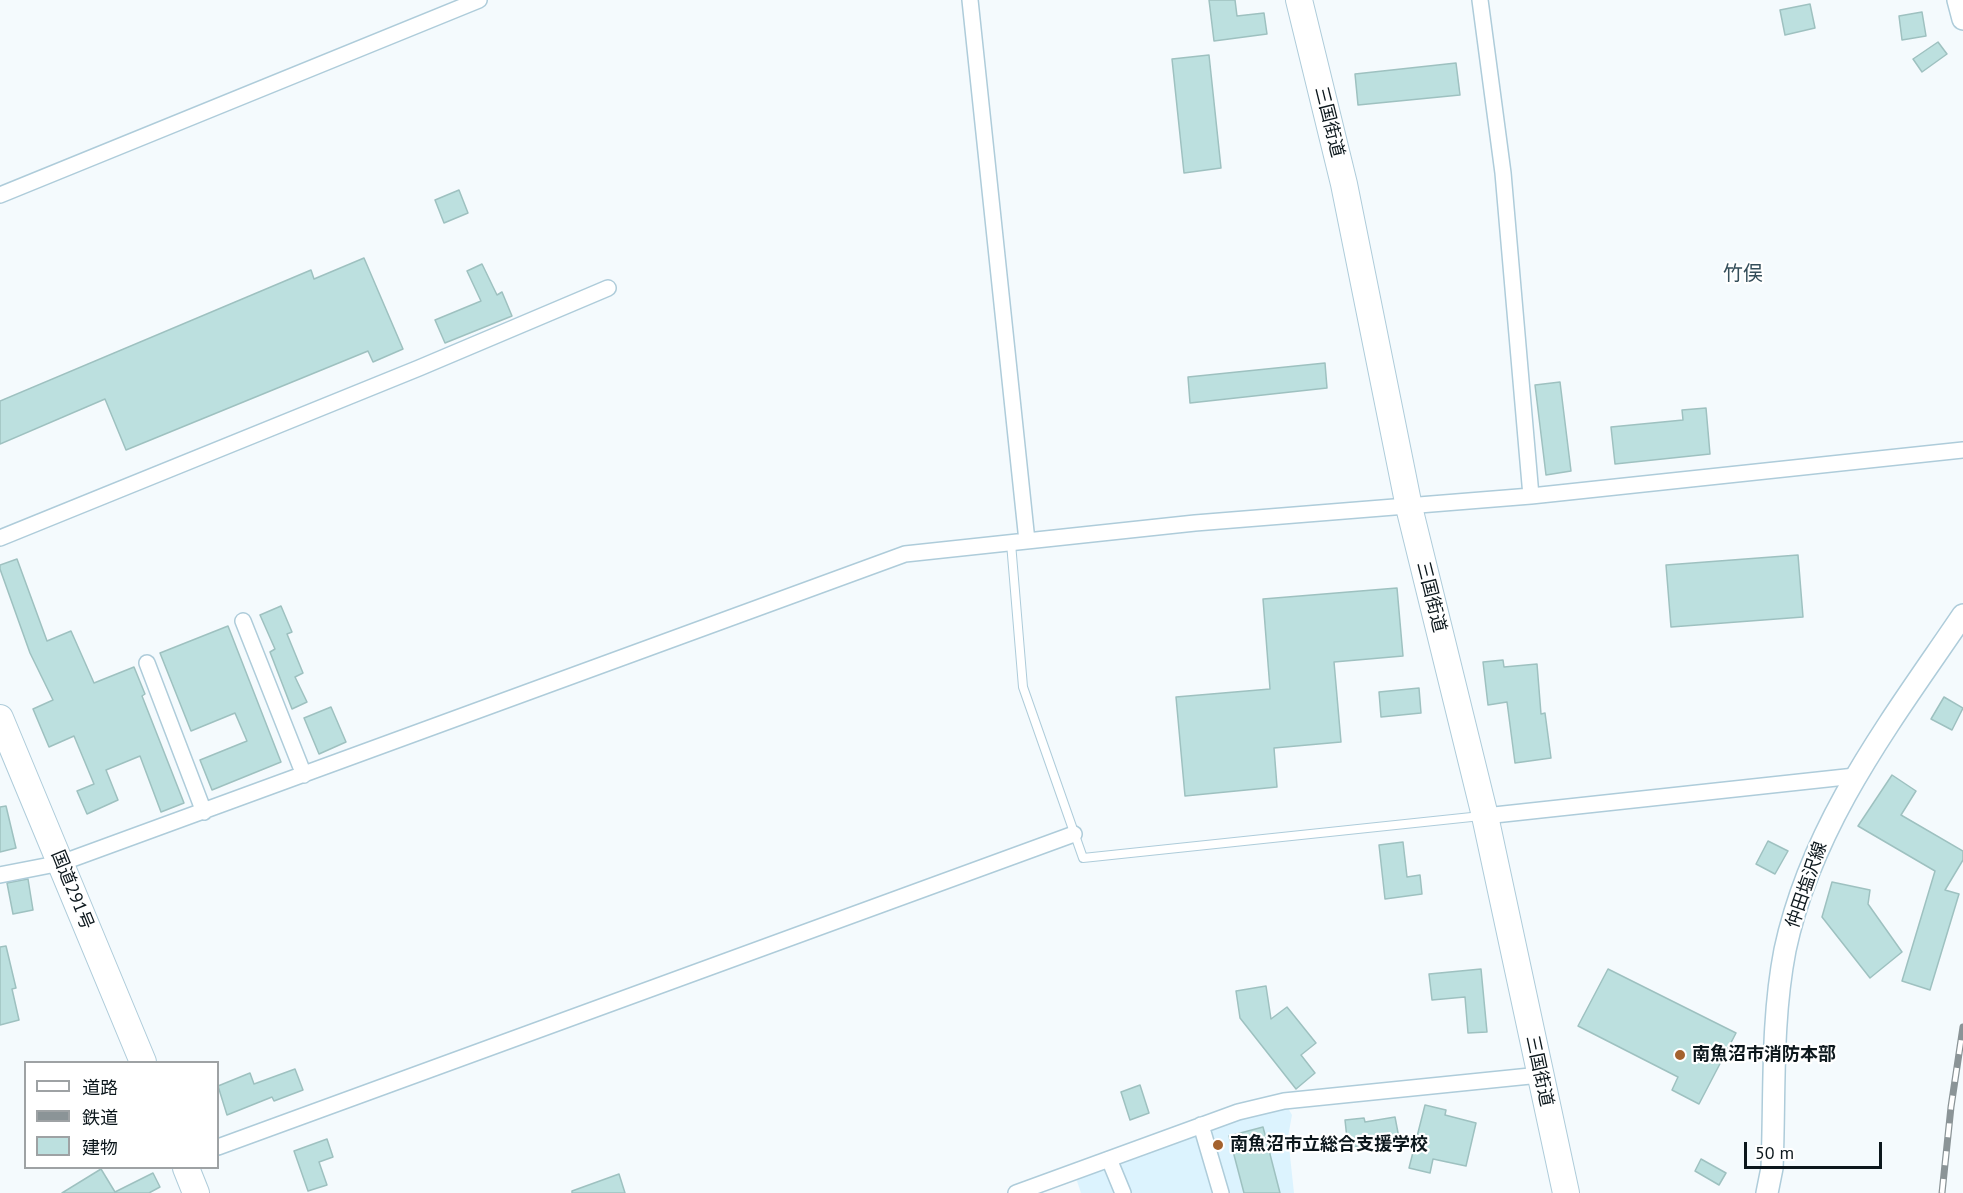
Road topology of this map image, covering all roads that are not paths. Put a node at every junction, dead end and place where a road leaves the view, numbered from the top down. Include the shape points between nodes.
1 (479, 0) edge
2 (970, 0) edge
3 (1299, 0) edge
4 (1480, 0) edge
5 (0, 195) edge
6 (608, 288) dead end
7 (1963, 450) edge
8 (1531, 496) junction
9 (1409, 507) junction
10 (0, 538) edge
11 (1028, 541) junction
12 (1011, 543) junction
13 (1963, 615) edge
14 (243, 621) dead end
15 (147, 663) dead end
16 (0, 718) edge
17 (304, 775) junction
18 (1855, 776) junction
19 (204, 812) junction
20 (1485, 816) junction
21 (1074, 834) junction
22 (61, 863) junction
23 (0, 875) edge
24 (143, 1061) edge
25 (1540, 1075) junction
26 (1201, 1125) junction
27 (219, 1146) edge
28 (1109, 1159) junction
29 (187, 1169) edge
30 (196, 1193) edge
31 (1016, 1193) edge
32 (1123, 1193) edge
33 (1221, 1193) edge
34 (1566, 1193) edge
35 (1767, 1193) edge

1 - 5 street
2 - 11 street
3 - 9 highway, 三国街道 via 1344,184
4 - 8 street via 1503,173
6 - 10 street
7 - 8 street
8 - 9 street
9 - 11 street via 1195,523
9 - 20 highway, 三国街道
11 - 12 street
12 - 17 street via 905,554
12 - 21 lane via 1023,687
13 - 18 main road, 仲田塩沢線
14 - 17 street
15 - 19 street
16 - 22 highway, 国道291号
17 - 19 street
18 - 20 street
18 - 35 main road, 仲田塩沢線 via 1822,838 1798,899 1785,952 1774,1051 1772,1158
19 - 22 street
20 - 21 lane via 1083,858
20 - 25 highway, 三国街道
21 - 27 street
22 - 23 street
22 - 24 highway, 国道291号
25 - 26 street via 1284,1101
25 - 34 highway, 三国街道
26 - 28 street
26 - 33 street
28 - 31 street
28 - 32 street
29 - 30 highway

